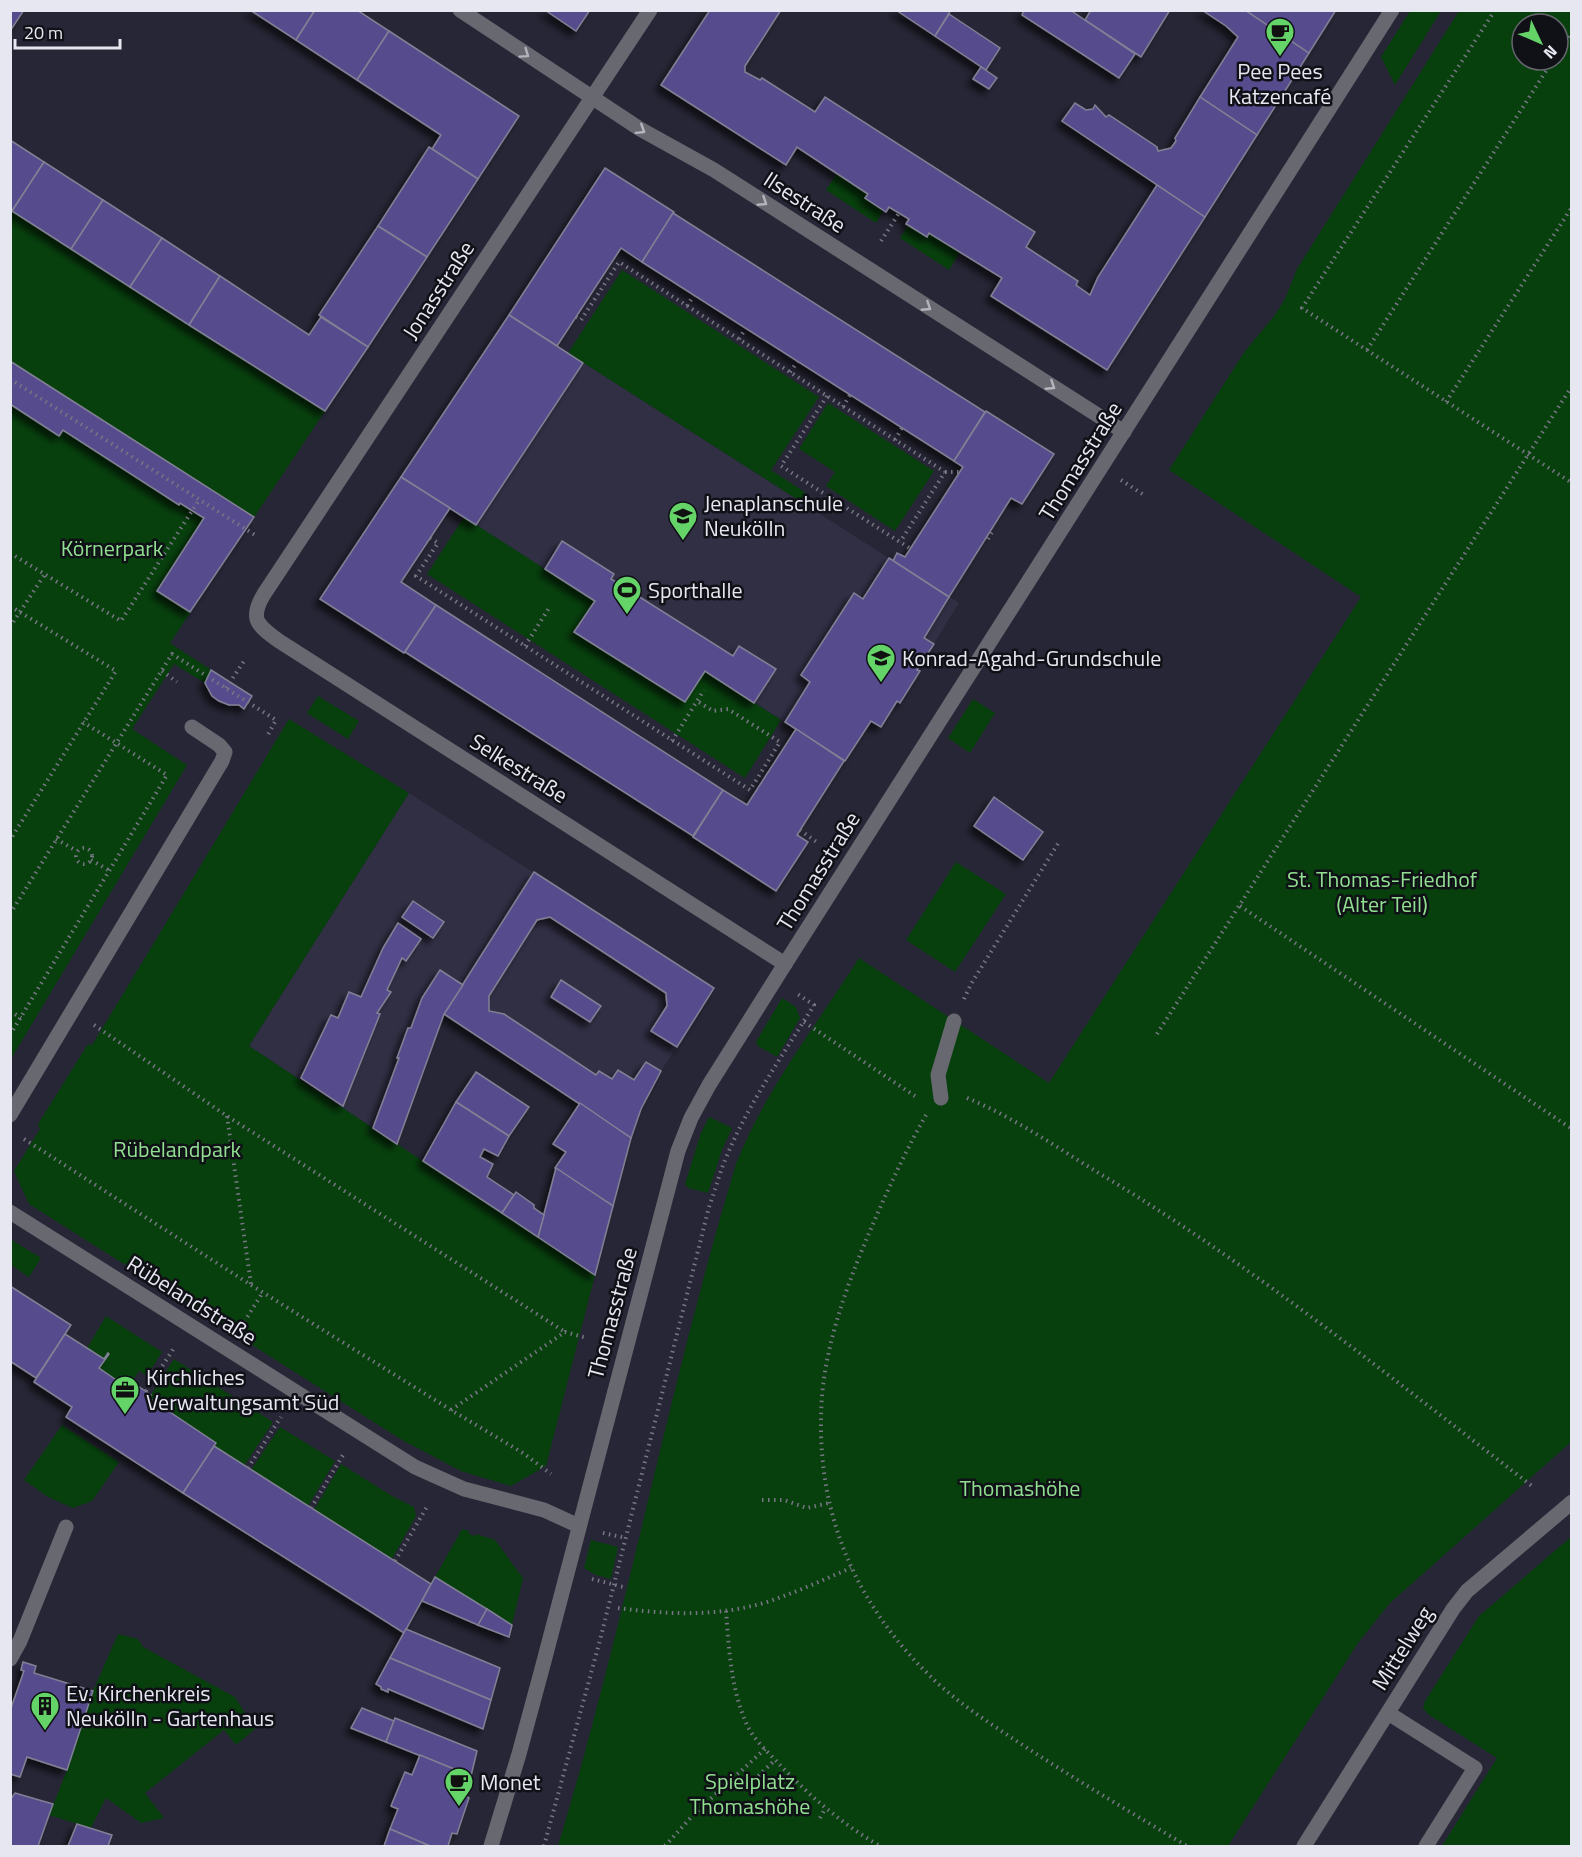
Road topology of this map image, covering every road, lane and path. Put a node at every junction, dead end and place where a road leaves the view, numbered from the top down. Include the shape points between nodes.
1 (460, 10) edge
2 (650, 10) edge
3 (1392, 10) edge
4 (1495, 10) edge
5 (1545, 72) edge
6 (592, 98) junction
7 (1572, 207) edge
8 (899, 213) dead end
9 (881, 241) dead end
10 (694, 295) dead end
11 (687, 306) junction
12 (576, 317) dead end
13 (746, 328) dead end
14 (739, 339) junction
15 (1367, 350) junction
16 (798, 361) dead end
17 (790, 372) junction
18 (10, 379) edge
19 (1572, 386) edge
20 (850, 395) dead end
21 (827, 396) junction
22 (1446, 402) junction
23 (843, 406) junction
24 (902, 428) dead end
25 (1124, 432) junction
26 (894, 440) junction
27 (1527, 455) junction
28 (945, 472) junction
29 (959, 472) dead end
30 (1115, 477) dead end
31 (1572, 483) edge
32 (1144, 495) dead end
33 (199, 500) junction
34 (990, 531) dead end
35 (255, 535) dead end
36 (430, 538) dead end
37 (988, 539) dead end
38 (900, 542) junction
39 (911, 549) dead end
40 (10, 553) edge
41 (45, 574) junction
42 (264, 594) joint
43 (10, 606) edge
44 (549, 608) dead end
45 (20, 612) junction
46 (10, 627) edge
47 (525, 646) junction
48 (244, 662) dead end
49 (162, 671) junction
50 (177, 682) dead end
51 (226, 688) junction
52 (704, 690) dead end
53 (697, 701) junction
54 (83, 722) junction
55 (192, 727) dead end
56 (266, 738) dead end
57 (672, 741) junction
58 (116, 743) junction
59 (800, 831) dead end
60 (56, 839) junction
61 (10, 840) edge
62 (1059, 842) dead end
63 (818, 843) dead end
64 (77, 852) junction
65 (91, 860) junction
66 (110, 871) junction
67 (1240, 906) junction
68 (10, 914) edge
69 (785, 964) junction
70 (792, 991) dead end
71 (10, 1011) edge
72 (21, 1017) junction
73 (954, 1021) joint
74 (804, 1022) junction
75 (94, 1025) dead end
76 (1157, 1034) dead end
77 (10, 1035) edge
78 (936, 1102) junction
79 (10, 1115) edge
80 (227, 1116) junction
81 (1572, 1129) edge
82 (24, 1139) dead end
83 (10, 1212) edge
84 (251, 1285) junction
85 (263, 1292) junction
86 (565, 1332) junction
87 (587, 1338) dead end
88 (174, 1348) dead end
89 (227, 1348) junction
90 (146, 1391) dead end
91 (451, 1410) junction
92 (281, 1417) dead end
93 (343, 1455) dead end
94 (248, 1468) dead end
95 (551, 1474) dead end
96 (1532, 1486) dead end
97 (762, 1500) dead end
98 (1572, 1502) edge
99 (830, 1503) junction
100 (428, 1505) dead end
101 (311, 1508) dead end
102 (579, 1526) junction
103 (66, 1527) dead end
104 (395, 1561) dead end
105 (851, 1568) junction
106 (586, 1577) dead end
107 (614, 1585) junction
108 (623, 1587) dead end
109 (618, 1608) dead end
110 (726, 1611) junction
111 (10, 1659) edge
112 (1388, 1713) junction
113 (765, 1749) junction
114 (775, 1760) junction
115 (754, 1780) dead end
116 (825, 1809) junction
117 (820, 1818) dead end
118 (491, 1846) edge
119 (544, 1846) edge
120 (665, 1846) edge
121 (880, 1846) edge
122 (1187, 1846) edge
123 (1304, 1846) edge
124 (1426, 1846) edge

1 -> 6 street, Ilsestraße
2 - 6 street, Jonasstraße
3 - 25 street, Thomasstraße
4 - 15 path via 1302,308
5 - 15 path
6 -> 25 street, Ilsestraße via 714,170
6 - 42 street, Jonasstraße
7 - 22 path
8 - 9 path
10 - 11 path
11 - 12 path via 619,262 581,320
11 - 14 path
13 - 14 path
14 - 17 path
15 - 22 path
16 - 17 path
17 - 21 path
18 - 33 path
19 - 27 path
20 - 23 path
21 - 23 path
21 - 38 path via 781,466
22 - 27 path
23 - 26 path
24 - 26 path
25 - 69 street, Thomasstraße
26 - 28 path
27 - 31 path
27 - 67 path
28 - 29 path
28 - 38 path
30 - 32 path
33 - 35 path
33 - 41 path via 121,621
34 - 37 path
36 - 47 path via 438,543 416,576
38 - 39 path
40 - 41 path
41 - 45 path
42 - 69 street, Selkestraße via 256,607 256,621 263,630
43 - 45 path
44 - 47 path
45 - 46 path
45 - 54 path via 116,671
47 - 57 path
48 - 51 path
49 - 50 path
49 - 51 path via 172,654
49 - 58 path
51 - 56 path via 276,720
52 - 53 path
53 - 57 path
53 - 57 path via 713,711 728,709 780,742 750,790
54 - 58 path
54 - 61 path
55 - 79 street via 219,745 225,752 222,761
58 - 60 path
58 - 66 path via 167,775
59 - 63 path
60 - 64 path
60 - 68 path
62 - 73 path via 970,984
64 - 65 path via 86,848
64 - 65 path via 76,860 81,864
65 - 66 path
66 - 72 path
67 - 76 path
67 - 81 path
69 - 102 street, Thomasstraße via 709,1085 678,1151
70 - 74 path via 814,1005
71 - 72 path
72 - 77 path
73 - 78 street via 938,1075
74 - 78 path
74 - 107 path via 750,1108 722,1169 686,1293
75 - 80 path
78 - 96 path via 953,1096 988,1107 1142,1199 1305,1312
78 - 99 path via 891,1184 865,1243 833,1338 822,1395 821,1442
80 - 84 path
80 - 86 path
82 - 84 path
83 - 89 street, Rübelandstraße
84 - 85 path
85 - 89 path
85 - 91 path
86 - 87 path
86 - 91 path
88 - 90 path
89 - 102 street, Rübelandstraße via 415,1467 464,1489 544,1510
91 - 95 path
92 - 94 path
93 - 101 path
97 - 99 path via 784,1500 807,1508
98 - 112 street, Mittelweg via 1467,1591
99 - 105 path
100 - 104 path
102 - 118 street, Thomasstraße
103 - 111 street
105 - 110 path via 772,1600
105 - 122 path via 887,1628 950,1694 1055,1766
106 - 107 path
107 - 108 path
107 - 119 path
109 - 110 path via 696,1614
110 - 113 path via 732,1664 744,1716 749,1730
112 - 123 street, Mittelweg
112 - 124 street via 1474,1768
113 - 114 path
113 - 120 path
114 - 115 path
114 - 116 path
116 - 117 path
116 - 121 path

